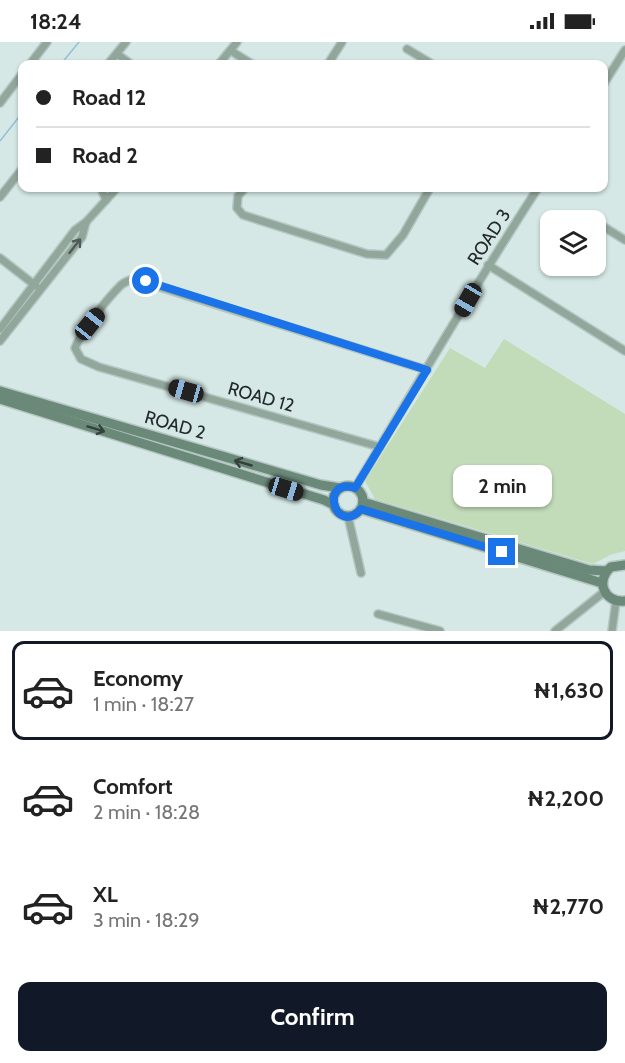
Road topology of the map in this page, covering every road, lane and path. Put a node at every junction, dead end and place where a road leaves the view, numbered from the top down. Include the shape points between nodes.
1 (47, 42) edge
2 (126, 42) edge
3 (237, 42) edge
4 (342, 42) edge
5 (407, 49) dead end
6 (625, 50) edge
7 (231, 51) junction
8 (117, 54) junction
9 (33, 60) edge
10 (112, 60) edge
11 (125, 60) edge
12 (223, 60) edge
13 (246, 60) edge
14 (331, 60) edge
15 (425, 60) edge
16 (608, 77) edge
17 (18, 79) edge
18 (0, 103) edge
19 (18, 174) edge
20 (103, 192) edge
21 (113, 192) edge
22 (242, 192) edge
23 (428, 192) edge
24 (535, 192) edge
25 (0, 197) edge
26 (106, 200) junction
27 (606, 228) edge
28 (625, 240) edge
29 (0, 258) edge
30 (488, 265) junction
31 (37, 288) junction
32 (0, 329) edge
33 (0, 341) edge
34 (625, 351) edge
35 (427, 370) junction
36 (0, 391) edge
37 (0, 399) edge
38 (380, 447) junction
39 (340, 488) junction
40 (355, 488) junction
41 (334, 506) junction
42 (362, 506) junction
43 (348, 516) junction
44 (503, 548) junction
45 (624, 564) edge
46 (606, 571) junction
47 (361, 573) dead end
48 (603, 587) junction
49 (620, 601) edge
50 (378, 614) dead end
51 (425, 629) edge
52 (440, 631) edge
53 (555, 631) edge
54 (612, 631) edge

1 - 9 street
2 - 8 street
3 - 7 street
4 - 14 street
5 - 15 street
6 - 16 street
7 - 12 street
7 - 13 street
8 - 10 street
8 - 11 street
17 - 18 street
19 - 25 street
20 - 26 street
21 - 26 street
22 - 23 street via 237,208 243,215 367,254 386,255 403,235
24 - 30 street, ROAD 3
26 - 31 street via 75,230
27 - 28 street
29 - 31 street
30 - 34 street
30 - 35 street, ROAD 3
31 - 32 street
31 - 33 street
35 - 38 street, ROAD 3
35 - 38 street, ROAD 12 via 134,279 123,283 75,348 81,359 99,367
39 -> 36 street, ROAD 2
37 -> 41 street, ROAD 2
38 - 40 street, ROAD 3
39 - 40 street
39 - 41 street via 334,496
40 - 42 street via 362,495
41 - 43 street
42 - 43 street via 358,513
42 - 44 street
43 - 47 street
44 - 46 street
44 - 48 street
45 - 46 street
46 - 48 street
48 - 49 street via 610,599
48 - 53 street
49 - 54 street
50 - 51 street
51 - 52 street

